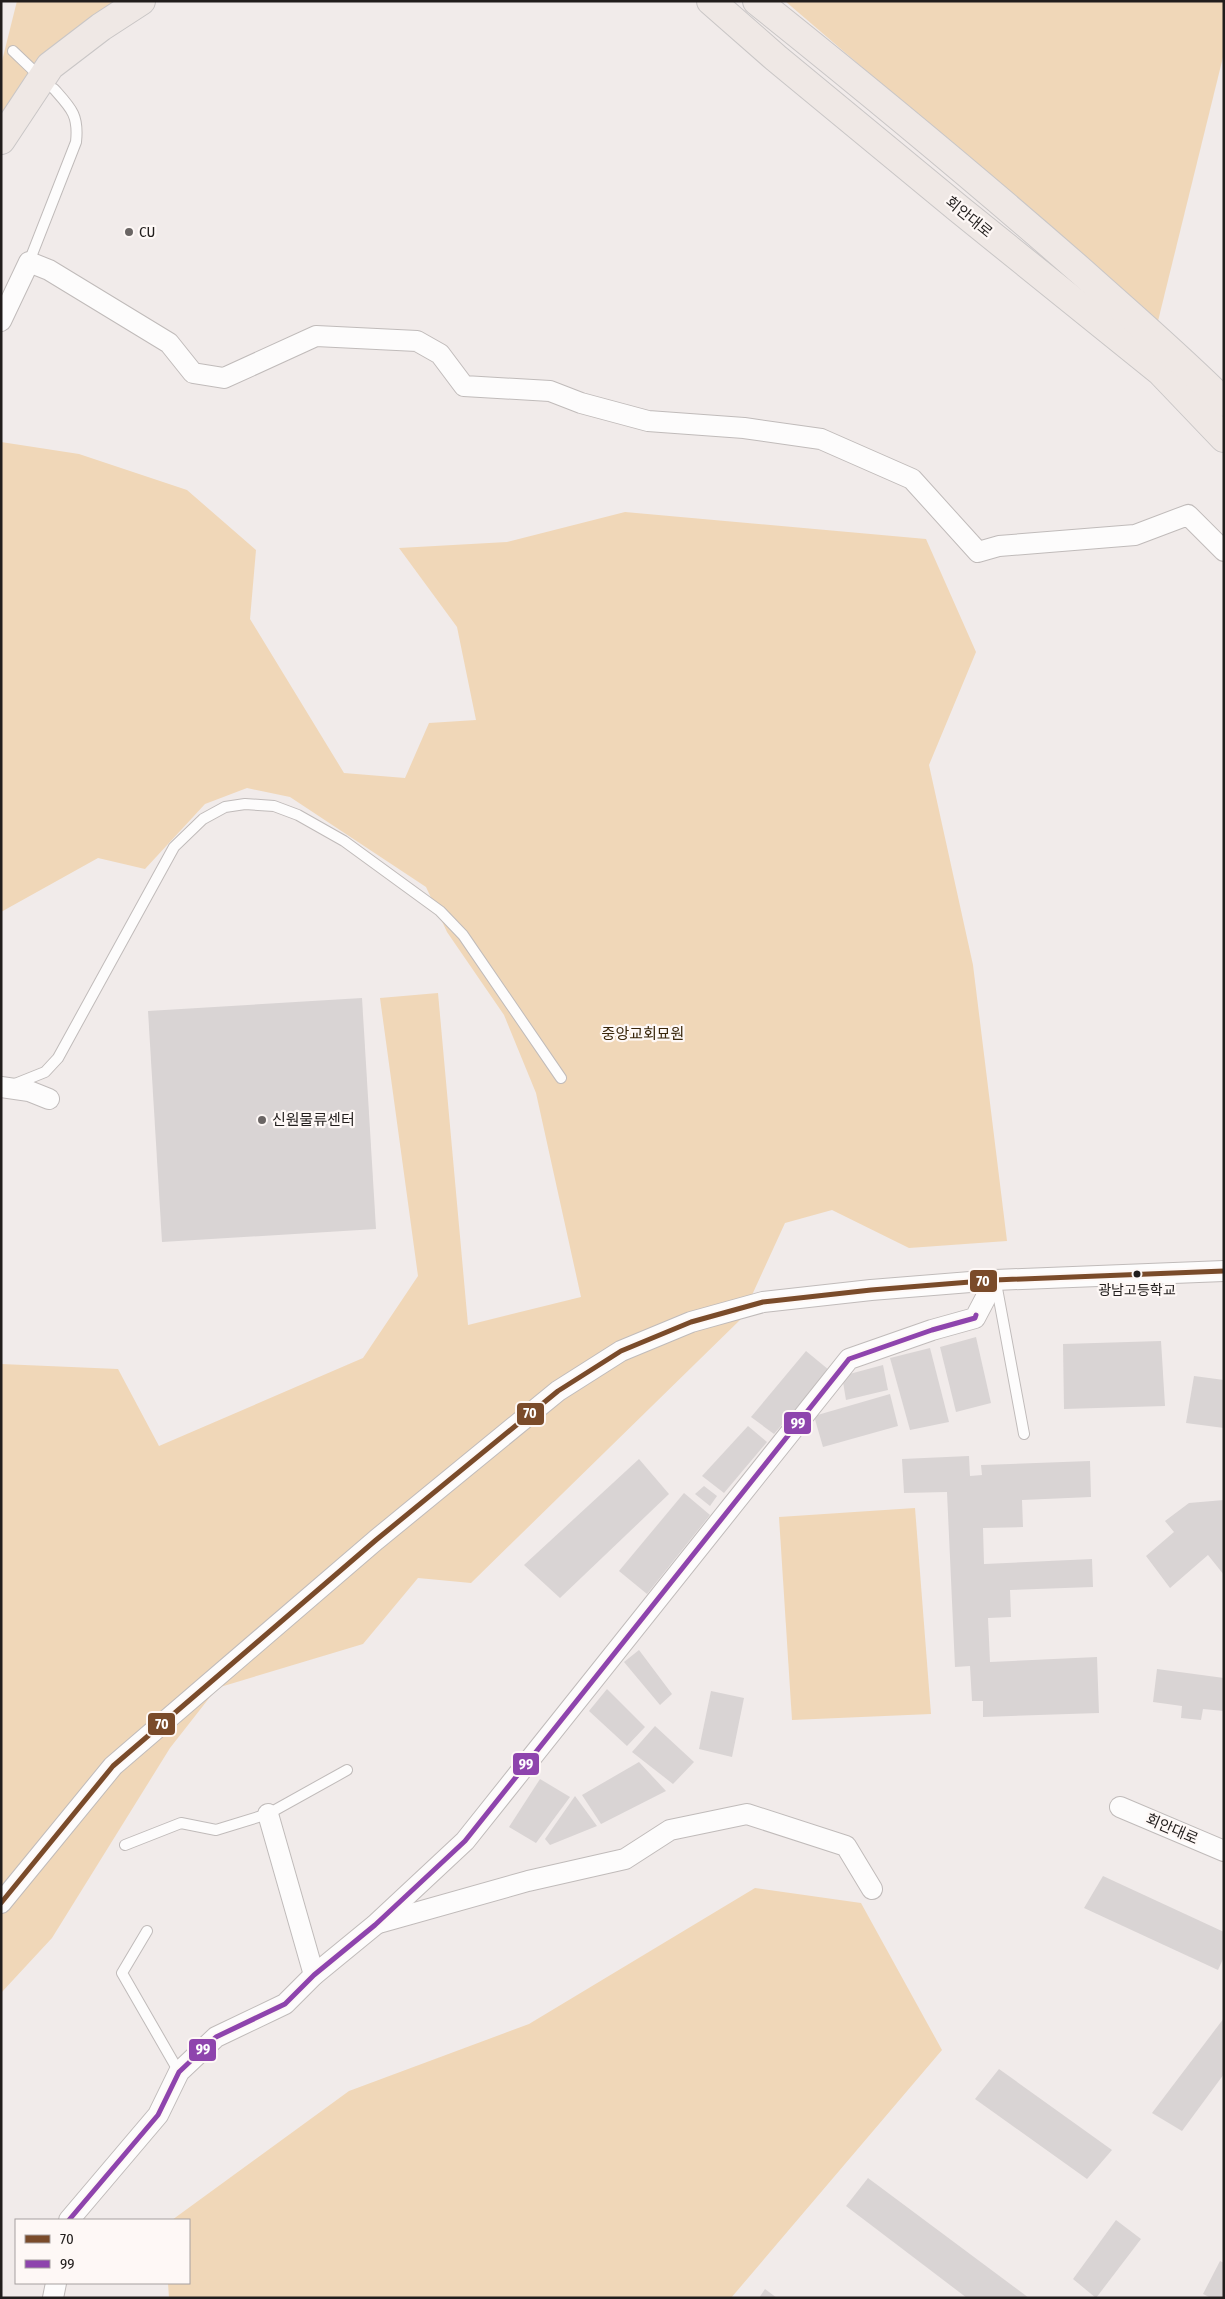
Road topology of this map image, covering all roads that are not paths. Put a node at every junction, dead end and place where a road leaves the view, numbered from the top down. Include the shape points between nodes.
1 (141, 1) edge
2 (688, 1) edge
3 (711, 1) edge
4 (757, 1) edge
5 (751, 37) junction
6 (13, 51) dead end
7 (33, 70) dead end
8 (54, 89) dead end
9 (1, 140) edge
10 (29, 262) junction
11 (1, 321) edge
12 (1224, 402) edge
13 (1224, 438) edge
14 (1224, 551) edge
15 (561, 1078) dead end
16 (3, 1087) edge
17 (49, 1099) dead end
18 (1224, 1271) edge
19 (995, 1280) junction
20 (1024, 1434) dead end
21 (347, 1770) dead end
22 (1120, 1807) dead end
23 (268, 1814) junction
24 (125, 1845) dead end
25 (1224, 1851) edge
26 (872, 1889) dead end
27 (1, 1903) edge
28 (375, 1925) junction
29 (147, 1931) dead end
30 (314, 1975) junction
31 (179, 2072) junction
32 (70, 2219) edge
33 (56, 2284) edge
34 (53, 2298) edge

1 - 9 highway via 50,66
2 - 5 highway
3 - 5 highway, 회안대로
4 - 12 highway, 회안대로 via 1038,234 1187,365
5 - 13 highway, 회안대로 via 1160,371
6 - 7 lane
8 - 10 lane via 73,111 78,126 76,142
10 - 11 street
10 - 14 street via 49,270 169,343 193,373 224,378 316,336 417,341 440,354 464,386 550,391 648,421 744,428 821,439 912,479 978,552 999,546 1134,535 1188,515
15 - 16 lane via 462,935 440,911 344,841 298,815 274,806 245,804 225,807 203,819 174,847 58,1058 45,1072
16 - 17 street via 30,1091
18 - 19 street
19 - 20 lane
19 - 27 street via 763,1302 691,1322 613,1356 543,1403 376,1540 112,1766
19 - 28 street via 975,1318 849,1359 465,1841
21 - 23 lane
22 - 25 street, 회안대로
23 - 24 lane via 216,1830 181,1823
23 - 30 street
26 - 28 street via 846,1846 747,1814 670,1830 625,1859 528,1880
28 - 30 street
29 - 31 lane via 122,1973
30 - 31 street via 285,2004 216,2038
31 - 32 street via 158,2115
33 - 34 street

